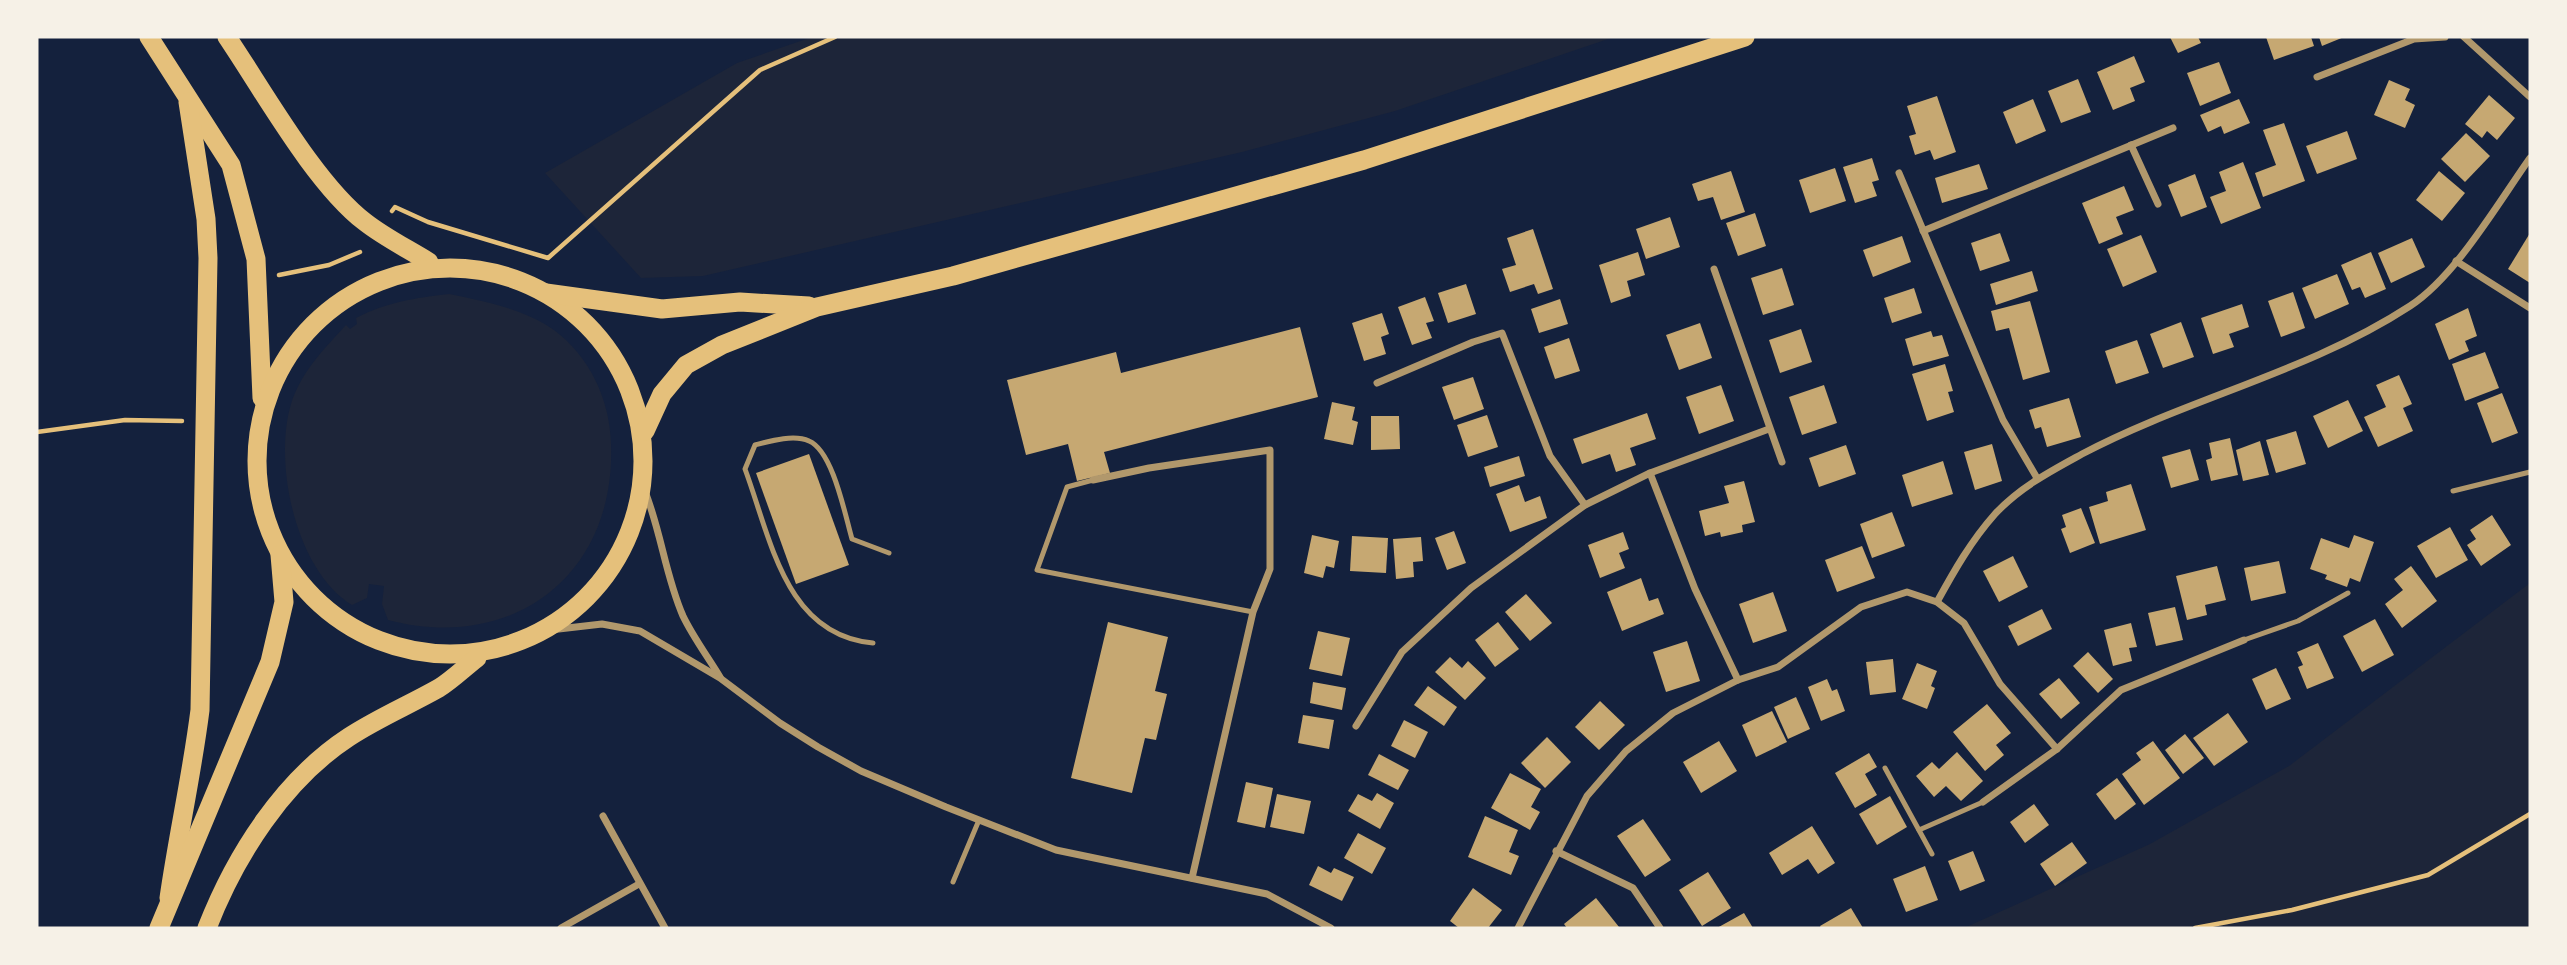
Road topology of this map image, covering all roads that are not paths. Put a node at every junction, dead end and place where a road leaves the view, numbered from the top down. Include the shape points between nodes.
1 (149, 37) edge
2 (227, 37) edge
3 (1745, 37) edge
4 (2445, 37) edge
5 (2464, 37) edge
6 (2317, 77) dead end
7 (2530, 97) edge
8 (188, 102) junction
9 (2173, 128) dead end
10 (2131, 145) junction
11 (2530, 158) edge
12 (1899, 173) dead end
13 (2158, 204) dead end
14 (1923, 231) junction
15 (2456, 261) junction
16 (429, 262) junction
17 (1714, 270) dead end
18 (546, 293) junction
19 (817, 307) junction
20 (2530, 308) edge
21 (1377, 383) dead end
22 (262, 398) junction
23 (1769, 429) junction
24 (645, 431) junction
25 (1782, 462) dead end
26 (2530, 472) edge
27 (1650, 473) junction
28 (2037, 478) junction
29 (1093, 480) joint
30 (643, 489) junction
31 (2453, 491) dead end
32 (1585, 505) junction
33 (279, 544) junction
34 (889, 553) dead end
35 (2348, 593) dead end
36 (1937, 602) junction
37 (1253, 612) junction
38 (550, 630) junction
39 (2244, 640) joint
40 (873, 643) dead end
41 (477, 658) junction
42 (720, 678) junction
43 (1738, 680) junction
44 (1356, 726) dead end
45 (2057, 749) junction
46 (1885, 768) dead end
47 (1983, 802) joint
48 (603, 816) dead end
49 (979, 820) junction
50 (1919, 830) junction
51 (1556, 850) junction
52 (1932, 854) dead end
53 (1192, 878) junction
54 (953, 882) dead end
55 (639, 884) junction
56 (169, 898) junction
57 (159, 928) edge
58 (207, 928) edge
59 (561, 928) edge
60 (665, 928) edge
61 (1332, 928) edge
62 (1518, 928) edge
63 (1660, 928) edge

1 - 8 highway
2 - 16 highway via 341,199 364,222
3 - 19 highway via 1364,160 953,276
4 - 6 street via 2413,39
5 - 7 street
8 - 22 highway via 231,165 247,217 260,300
8 - 56 highway via 208,258 200,710
9 - 10 street
10 - 13 street
10 - 14 street
11 - 15 street
12 - 14 street
14 - 28 street via 2003,420
15 - 20 street
15 - 28 street via 2413,304 2356,339 2129,429
16 - 18 highway via 453,262 499,274
16 - 22 highway via 364,288 321,317
17 - 23 street
18 - 19 highway via 662,309 740,302
18 - 24 highway via 600,345 632,393
19 - 24 highway via 722,345 686,365 662,394
21 - 32 street via 1502,333 1550,456
22 - 33 highway via 255,461 262,505
23 - 25 street
23 - 27 street
24 - 30 highway
26 - 31 lane
27 - 32 street
27 - 43 street via 1695,589
28 - 36 street via 1996,513 1960,559
29 - 37 lane via 1067,487 1037,570
29 - 37 street via 1270,450 1270,569
30 - 38 highway via 615,562 588,599
30 - 42 street via 683,616
32 - 44 street via 1471,588 1402,652
33 - 41 highway via 301,588 339,619 409,645
33 - 56 highway via 284,602 279,634
34 - 40 lane via 852,539 825,454 808,440 755,445 745,469 790,591 818,625 841,637
35 - 39 lane via 2298,621
36 - 43 street via 1907,592 1861,607 1778,667
36 - 45 street via 1964,623 2000,684
37 - 53 street
38 - 41 highway via 507,652
38 - 42 street via 602,624 640,631
39 - 45 street via 2122,690
41 - 58 highway via 441,687 346,739 305,775 254,837
42 - 49 street via 779,723 861,771
43 - 51 street via 1673,713 1626,751 1587,796
45 - 47 street
46 - 50 lane
47 - 50 lane
48 - 55 street
49 - 53 street via 1056,850
49 - 54 lane
50 - 52 lane
51 - 62 street
51 - 63 street via 1633,888
53 - 61 street via 1266,894
55 - 59 street
55 - 60 street
56 - 57 highway

